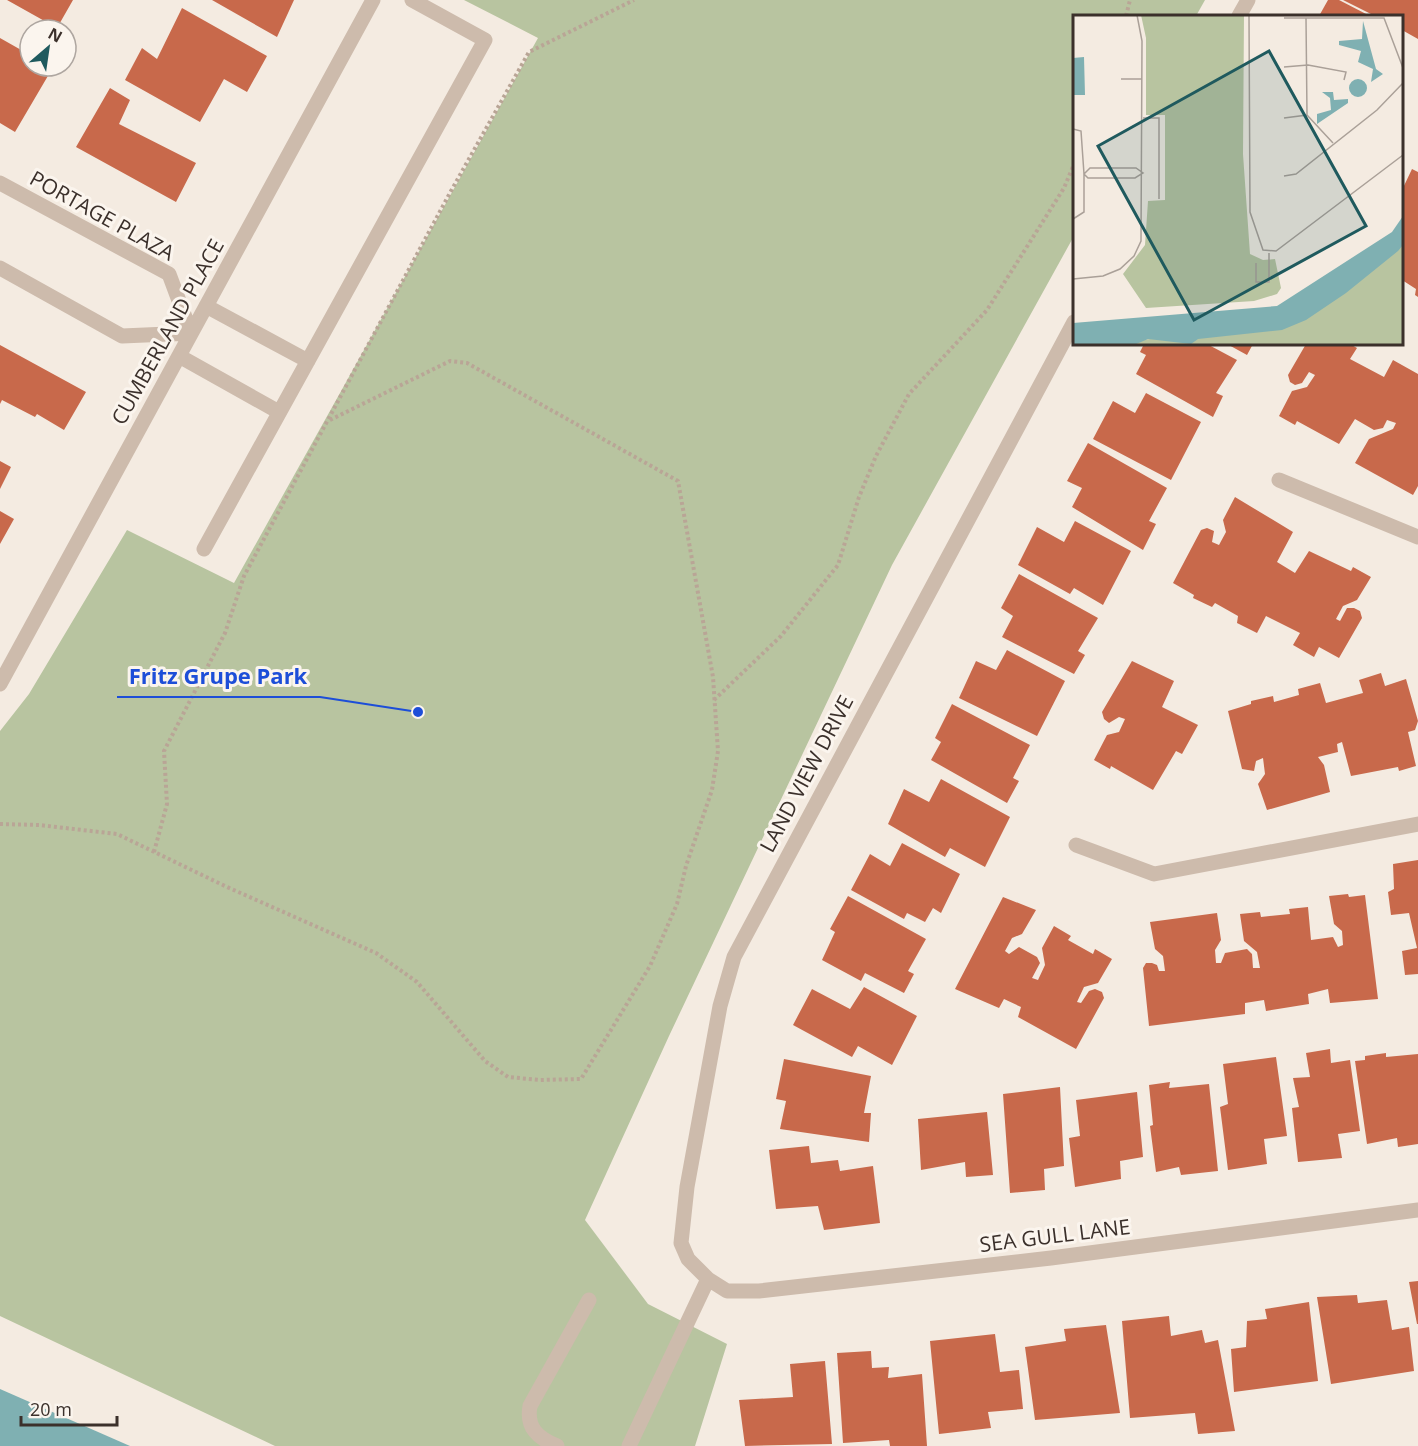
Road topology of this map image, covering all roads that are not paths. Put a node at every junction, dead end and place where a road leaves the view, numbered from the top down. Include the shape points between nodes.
1 (373, 0) edge
2 (412, 0) edge
3 (1248, 0) edge
4 (1240, 15) edge
5 (0, 183) edge
6 (0, 268) edge
7 (206, 306) junction
8 (1073, 324) edge
9 (191, 333) junction
10 (178, 356) junction
11 (308, 361) junction
12 (279, 412) junction
13 (1279, 480) dead end
14 (1418, 537) edge
15 (204, 549) dead end
16 (0, 684) edge
17 (1418, 824) edge
18 (1076, 845) dead end
19 (1418, 1210) edge
20 (704, 1276) junction
21 (589, 1300) dead end
22 (557, 1446) edge
23 (629, 1446) edge

1 - 7 street, CUMBERLAND PLACE
2 - 11 street via 485,40
3 - 4 street
5 - 9 street, PORTAGE PLAZA via 170,274
6 - 9 street via 122,336
7 - 9 street, CUMBERLAND PLACE
7 - 11 street
8 - 20 street, LAND VIEW DRIVE via 734,957 720,1006 682,1217 681,1244 688,1259
9 - 10 street, CUMBERLAND PLACE
10 - 12 street
10 - 16 street, CUMBERLAND PLACE
11 - 12 street
12 - 15 street
13 - 14 street
17 - 18 street via 1154,874
19 - 20 street, SEA GULL LANE via 759,1291 727,1291
20 - 23 street
21 - 22 street via 530,1406 528,1418 533,1430 541,1439

